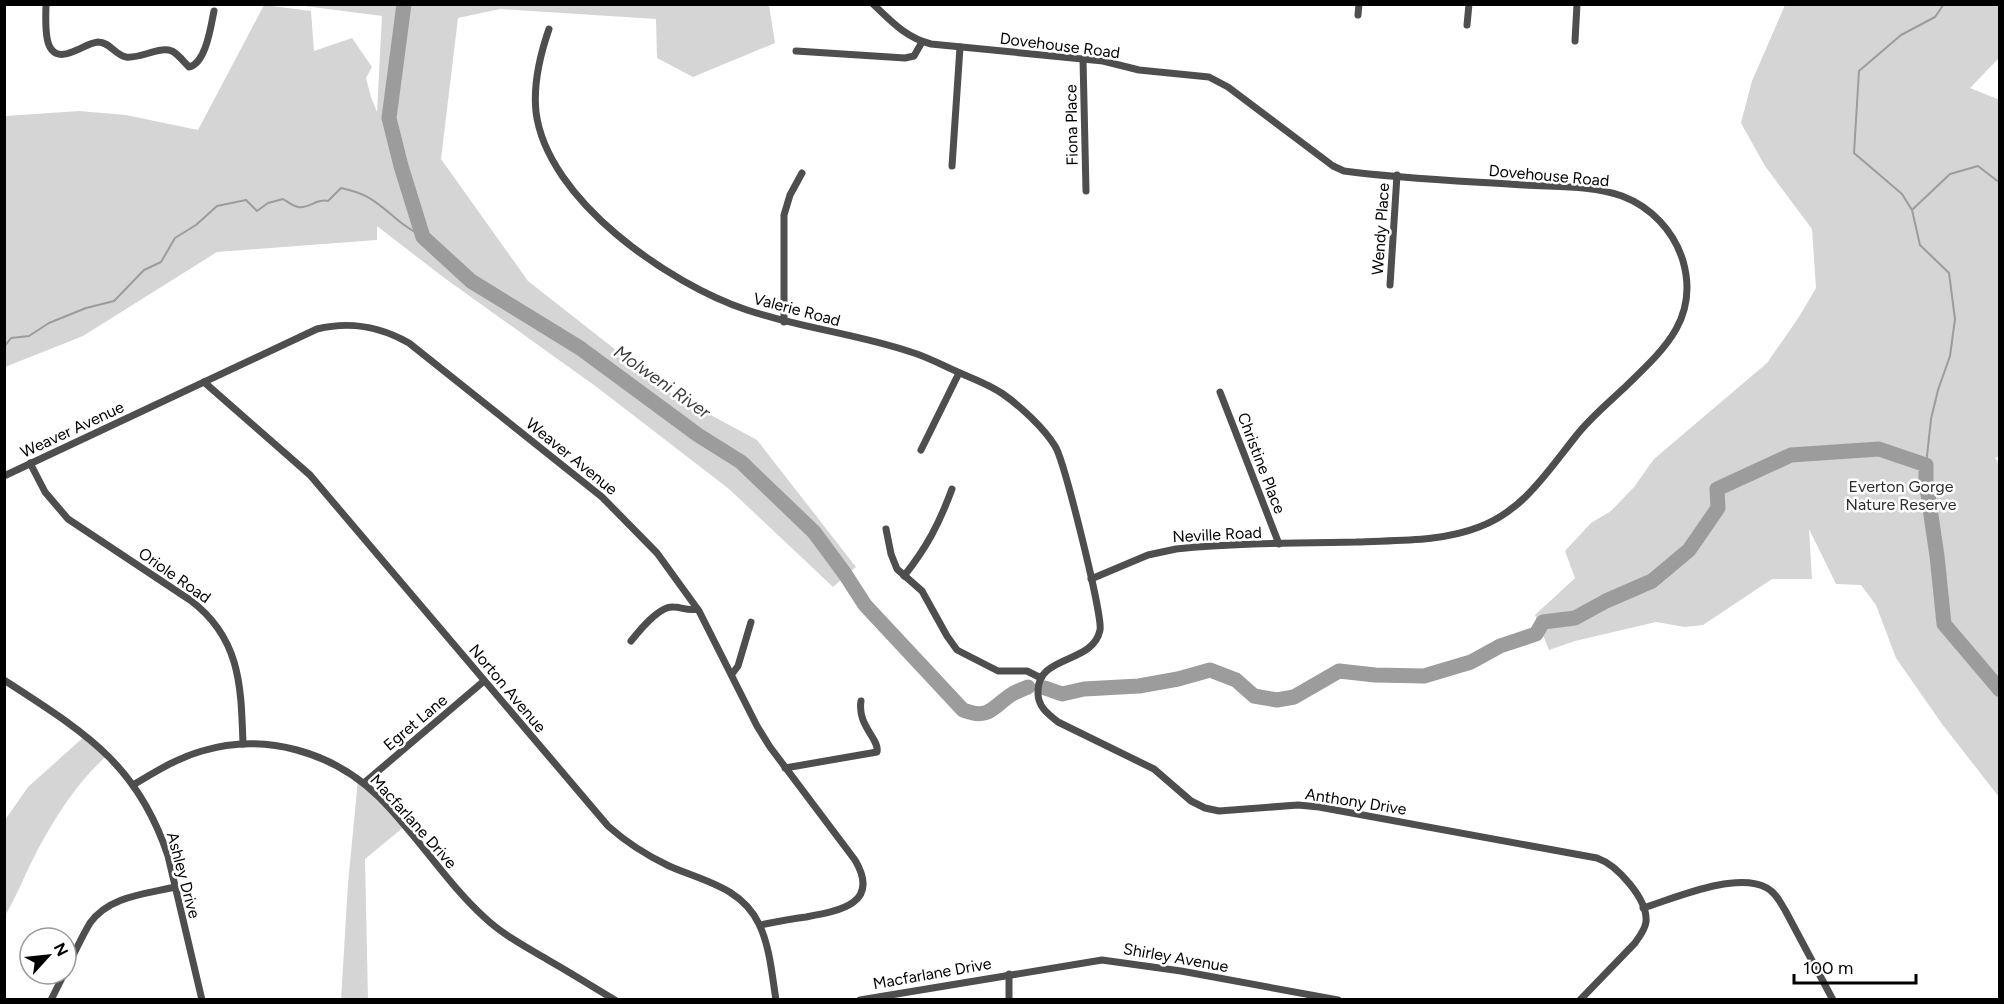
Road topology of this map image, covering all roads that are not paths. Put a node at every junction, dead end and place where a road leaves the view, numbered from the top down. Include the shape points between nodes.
1 (46, 4) edge
2 (873, 4) edge
3 (1359, 4) edge
4 (1469, 4) edge
5 (1577, 4) edge
6 (214, 10) dead end
7 (1358, 15) dead end
8 (1467, 25) dead end
9 (549, 29) dead end
10 (1575, 41) dead end
11 (922, 42) junction
12 (960, 47) junction
13 (796, 51) dead end
14 (1083, 59) junction
15 (952, 166) dead end
16 (802, 173) dead end
17 (1397, 175) junction
18 (1086, 191) dead end
19 (1390, 285) dead end
20 (784, 322) junction
21 (959, 373) junction
22 (204, 382) junction
23 (1220, 392) dead end
24 (921, 450) dead end
25 (30, 464) junction
26 (4, 476) edge
27 (952, 489) dead end
28 (886, 529) dead end
29 (1279, 544) junction
30 (904, 576) junction
31 (1091, 579) junction
32 (697, 609) junction
33 (751, 622) dead end
34 (631, 641) dead end
35 (732, 674) junction
36 (1041, 678) junction
37 (4, 681) edge
38 (484, 681) junction
39 (861, 701) dead end
40 (243, 744) junction
41 (785, 768) junction
42 (364, 783) junction
43 (133, 785) junction
44 (175, 887) junction
45 (1643, 908) junction
46 (760, 925) junction
47 (78, 947) edge
48 (1009, 974) junction
49 (606, 997) edge
50 (202, 999) edge
51 (615, 999) edge
52 (776, 999) edge
53 (860, 999) edge
54 (1009, 999) edge
55 (1338, 999) edge
56 (1580, 999) edge
57 (1833, 999) edge

1 - 6 street via 48,41 56,54 64,55 100,42 129,57 172,51 189,67 200,58
2 - 11 street, Dovehouse Road via 903,32
3 - 7 street
4 - 8 street
5 - 10 street
9 - 20 street, Valerie Road via 536,79 536,110 544,142 562,177 612,229 663,269 720,299
11 - 12 street, Dovehouse Road
11 - 13 street via 914,56 904,58
12 - 14 street, Dovehouse Road
12 - 15 street
14 - 17 street, Dovehouse Road via 1212,78 1340,170
14 - 18 street, Fiona Place
16 - 20 street via 784,215
17 - 19 street, Wendy Place
17 - 29 street, Dovehouse Road via 1596,190 1629,199 1660,220 1677,246 1687,277 1683,314 1656,358 1586,425 1521,501 1497,519 1462,532 1421,539
20 - 21 street, Valerie Road via 910,351
21 - 24 street
21 - 31 street, Valerie Road via 1012,400 1056,447
22 - 25 street, Weaver Avenue
22 - 32 street, Weaver Avenue via 317,329 363,326 394,335 414,346 602,496 657,553
22 - 38 street, Norton Avenue via 316,482
23 - 29 street, Christine Place
25 - 26 street, Weaver Avenue
25 - 40 street, Oriole Road via 45,492 68,519 190,600 216,626 232,653 238,673
27 - 30 street via 931,539
28 - 30 street via 895,565
29 - 31 street, Neville Road via 1162,551
30 - 36 street via 922,591 957,650 998,671 1027,671
31 - 36 street via 1101,619 1098,637 1083,653 1051,667
32 - 34 street via 667,608
32 - 35 street, Weaver Avenue
33 - 35 street
35 - 41 street, Weaver Avenue via 757,726
36 - 45 street, Anthony Drive via 1038,700 1046,713 1154,769 1205,808 1219,811 1319,807 1597,858 1619,872
37 - 43 street, Ashley Drive via 86,735
38 - 42 street, Egret Lane
38 - 46 street, Norton Avenue via 616,834 642,853 726,888
39 - 41 street via 861,718 877,745 876,752
40 - 42 street, Macfarlane Drive via 302,751
40 - 43 street, Macfarlane Drive via 175,761
41 - 46 street, Weaver Avenue via 862,870 863,887 855,902 841,910
42 - 49 street, Macfarlane Drive via 485,918 507,936
43 - 44 street, Ashley Drive via 162,838
44 - 47 street via 108,906 91,922
44 - 50 street, Ashley Drive
45 - 56 street via 1646,920 1642,933
45 - 57 street via 1714,885 1746,883 1768,888 1778,897
46 - 52 street, Norton Avenue
48 - 53 street, Macfarlane Drive
48 - 54 street
48 - 55 street, Shirley Avenue via 1116,960
49 - 51 street, Macfarlane Drive

